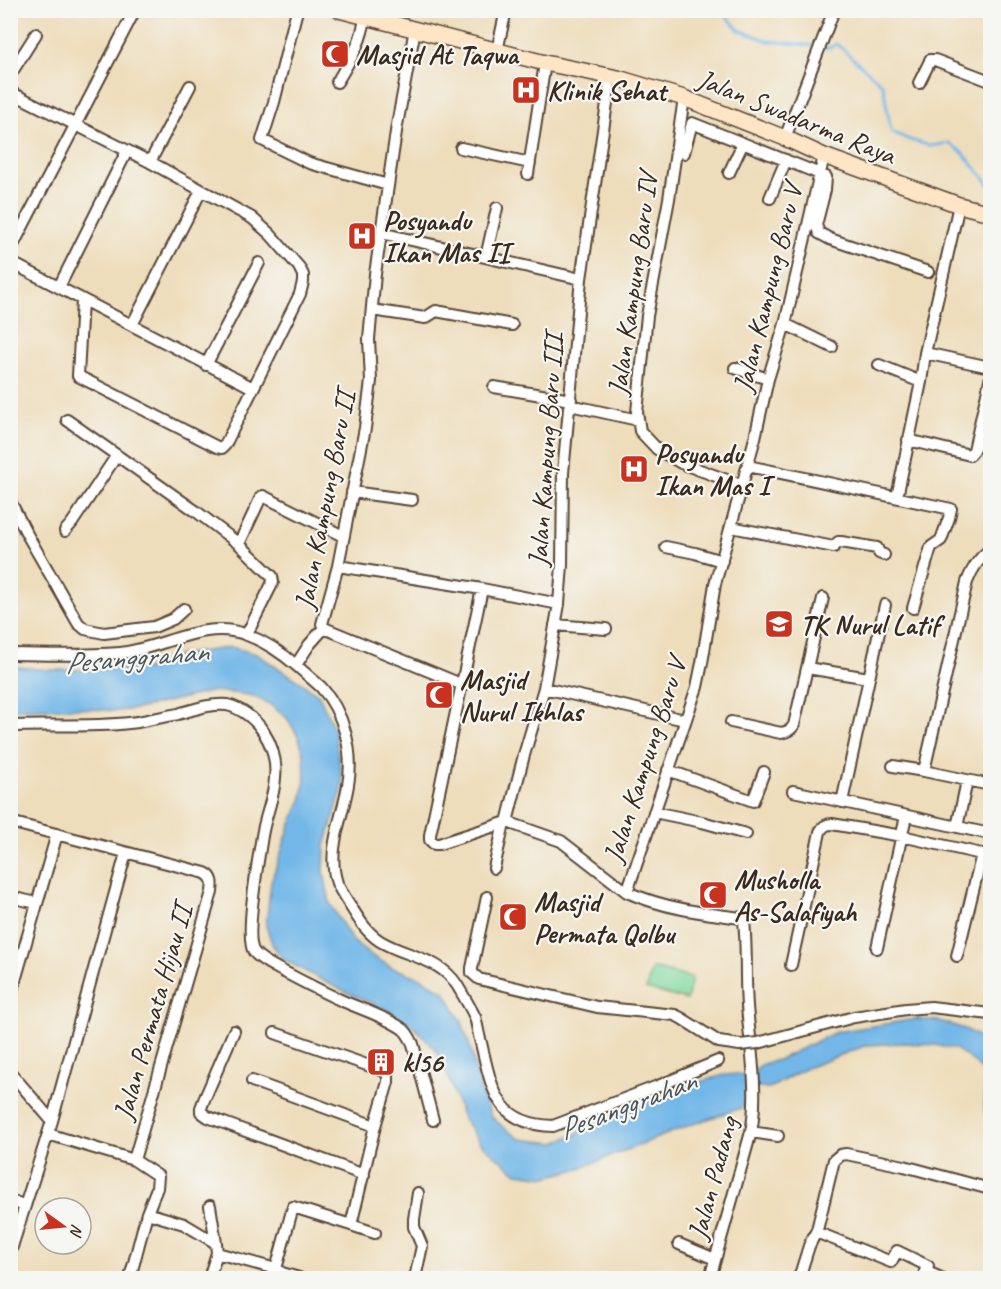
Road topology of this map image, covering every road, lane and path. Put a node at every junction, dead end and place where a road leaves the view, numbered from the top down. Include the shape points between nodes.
1 (297, 10) edge
2 (339, 10) edge
3 (506, 10) edge
4 (834, 10) edge
5 (134, 12) edge
6 (365, 17) junction
7 (415, 29) junction
8 (36, 34) dead end
9 (497, 51) junction
10 (15, 59) edge
11 (545, 63) junction
12 (10, 75) edge
13 (611, 76) junction
14 (990, 81) edge
15 (337, 82) dead end
16 (919, 83) dead end
17 (189, 86) dead end
18 (10, 92) edge
19 (684, 98) junction
20 (76, 124) junction
21 (785, 138) junction
22 (743, 143) junction
23 (461, 147) dead end
24 (127, 151) junction
25 (684, 153) dead end
26 (824, 156) junction
27 (786, 160) junction
28 (150, 162) junction
29 (729, 172) dead end
30 (820, 174) junction
31 (388, 185) junction
32 (201, 191) junction
33 (770, 198) dead end
34 (959, 205) junction
35 (497, 208) dead end
36 (990, 213) edge
37 (381, 233) junction
38 (10, 251) edge
39 (486, 257) junction
40 (10, 262) edge
41 (259, 263) dead end
42 (928, 272) dead end
43 (581, 279) junction
44 (59, 287) junction
45 (82, 300) junction
46 (372, 310) junction
47 (785, 324) junction
48 (132, 325) junction
49 (512, 325) dead end
50 (832, 347) dead end
51 (925, 353) junction
52 (206, 365) junction
53 (879, 365) dead end
54 (990, 367) edge
55 (735, 368) dead end
56 (768, 380) junction
57 (990, 380) edge
58 (921, 382) junction
59 (494, 387) dead end
60 (253, 388) junction
61 (571, 403) junction
62 (67, 420) dead end
63 (638, 420) junction
64 (908, 440) junction
65 (117, 455) junction
66 (748, 466) junction
67 (743, 486) junction
68 (352, 492) junction
69 (897, 497) junction
70 (412, 500) dead end
71 (10, 501) edge
72 (731, 527) junction
73 (65, 531) dead end
74 (343, 536) junction
75 (239, 544) junction
76 (666, 547) dead end
77 (990, 550) edge
78 (884, 555) dead end
79 (722, 561) junction
80 (338, 566) junction
81 (482, 589) junction
82 (823, 598) dead end
83 (559, 604) junction
84 (885, 605) dead end
85 (913, 608) dead end
86 (184, 609) dead end
87 (555, 625) junction
88 (324, 628) junction
89 (606, 629) dead end
90 (247, 634) junction
91 (10, 654) edge
92 (296, 665) junction
93 (807, 669) junction
94 (869, 678) junction
95 (463, 685) junction
96 (544, 688) junction
97 (686, 720) junction
98 (731, 722) dead end
99 (10, 726) edge
100 (893, 766) dead end
101 (668, 770) junction
102 (924, 771) junction
103 (764, 772) dead end
104 (967, 781) junction
105 (990, 785) edge
106 (793, 791) dead end
107 (842, 802) junction
108 (654, 812) junction
109 (906, 816) junction
110 (10, 822) edge
111 (505, 822) junction
112 (957, 826) junction
113 (57, 834) junction
114 (746, 834) dead end
115 (990, 834) edge
116 (902, 836) junction
117 (126, 853) junction
118 (986, 855) edge
119 (494, 868) dead end
120 (627, 892) junction
121 (10, 897) edge
122 (487, 897) dead end
123 (37, 903) junction
124 (877, 948) dead end
125 (957, 956) dead end
126 (791, 965) dead end
127 (14, 974) edge
128 (10, 998) edge
129 (990, 1014) edge
130 (234, 1031) dead end
131 (275, 1033) dead end
132 (718, 1060) dead end
133 (10, 1072) edge
134 (252, 1081) dead end
135 (433, 1120) dead end
136 (52, 1121) junction
137 (375, 1126) junction
138 (751, 1132) junction
139 (48, 1134) junction
140 (778, 1136) dead end
141 (134, 1160) junction
142 (364, 1175) junction
143 (990, 1189) edge
144 (418, 1193) dead end
145 (10, 1200) edge
146 (25, 1206) junction
147 (210, 1206) dead end
148 (147, 1214) junction
149 (351, 1225) junction
150 (816, 1232) junction
151 (375, 1233) dead end
152 (679, 1244) dead end
153 (217, 1248) junction
154 (10, 1253) edge
155 (715, 1259) junction
156 (280, 1274) edge
157 (130, 1278) edge
158 (209, 1278) edge
159 (299, 1278) edge
160 (415, 1278) edge
161 (710, 1278) edge
162 (799, 1278) edge
163 (941, 1278) edge

1 - 31 street via 262,140 309,163
2 - 6 main road, Jalan Swadarma Raya
3 - 9 street
4 - 21 street
5 - 20 street
6 - 7 main road, Jalan Swadarma Raya
6 - 15 street via 363,34
7 - 9 main road, Jalan Swadarma Raya
7 - 31 street, Jalan Kampung Baru II
8 - 10 street via 27,51
9 - 11 main road, Jalan Swadarma Raya
10 - 12 street
11 - 13 main road, Jalan Swadarma Raya
11 - 23 street via 529,169
13 - 19 main road, Jalan Swadarma Raya
13 - 43 street, Jalan Kampung Baru III
14 - 16 street via 930,60
17 - 28 street
18 - 20 street
19 - 21 main road, Jalan Swadarma Raya
19 - 63 street, Jalan Kampung Baru IV via 647,316
20 - 24 street
20 - 38 street
21 - 26 main road, Jalan Swadarma Raya
22 - 25 street via 692,123
22 - 27 street
22 - 29 street
24 - 28 street
24 - 44 street
26 - 30 street, Jalan Kampung Baru V
26 - 34 main road, Jalan Swadarma Raya
27 - 30 street
27 - 33 street
28 - 32 street
30 - 42 street via 826,177 816,225 819,233
30 - 47 street, Jalan Kampung Baru V
31 - 37 street, Jalan Kampung Baru II
32 - 48 street
32 - 60 street via 252,219 303,275 300,294
34 - 36 main road, Jalan Swadarma Raya
34 - 51 street
35 - 39 street
37 - 39 street
37 - 46 street, Jalan Kampung Baru II
39 - 43 street
40 - 44 street
41 - 52 street
43 - 61 street, Jalan Kampung Baru III
44 - 45 street
45 - 48 street
45 - 60 street via 78,376 222,448
46 - 49 street via 425,318 436,311
46 - 68 street, Jalan Kampung Baru II via 371,381
47 - 50 street
47 - 56 street, Jalan Kampung Baru V
48 - 52 street
51 - 54 street
51 - 58 street
52 - 60 street
53 - 58 street
55 - 56 street
56 - 66 street, Jalan Kampung Baru V
57 - 64 street via 970,455
58 - 64 street
59 - 61 street
61 - 63 street
61 - 83 street, Jalan Kampung Baru III via 563,473
62 - 65 street
63 - 67 street, Jalan Kampung Baru IV via 640,431 657,449 681,463
64 - 69 street
65 - 73 street
65 - 75 street
66 - 67 street, Jalan Kampung Baru V
66 - 69 street
67 - 72 street, Jalan Kampung Baru V
68 - 70 street
68 - 74 street, Jalan Kampung Baru II
69 - 85 street via 951,510 941,540 931,547
71 - 86 street via 78,623 85,629 104,633 154,627
72 - 78 street via 834,547 840,542 875,548
72 - 79 street, Jalan Kampung Baru V
74 - 75 street via 263,496
74 - 80 street, Jalan Kampung Baru II
75 - 90 street via 273,579
76 - 79 street
77 - 102 street via 978,560 967,582
79 - 97 street, Jalan Kampung Baru V via 697,687
80 - 81 street
80 - 88 street, Jalan Kampung Baru II
81 - 83 street
81 - 95 street
82 - 93 street
83 - 87 street, Jalan Kampung Baru III
84 - 94 street
87 - 89 street
87 - 96 street, Jalan Kampung Baru III
88 - 92 street
88 - 95 street, Jalan Kampung Baru II
90 - 91 street via 211,630 119,653
90 - 92 street
92 - 132 street via 322,689 337,711 348,741 349,784 334,856 338,884 368,932 379,941 427,960 456,984 475,1017 492,1087 502,1107 526,1123 553,1126
93 - 94 street
93 - 98 street via 794,724 787,732
94 - 107 street
95 - 111 street via 430,840 439,844
96 - 97 street
96 - 111 street, Jalan Kampung Baru III
97 - 101 street, Jalan Kampung Baru V
99 - 135 street via 106,725 222,705 238,709 259,724 273,749 275,778 264,822 252,911 252,950 291,975 403,1029 413,1044
100 - 102 street
101 - 103 street via 753,801
101 - 108 street, Jalan Kampung Baru V
102 - 104 street
104 - 105 street
104 - 112 street
106 - 107 street
107 - 109 street
108 - 114 street
108 - 120 street, Jalan Kampung Baru V
109 - 112 street
109 - 116 street
110 - 113 street, Jalan Permata Hijau II
111 - 119 street, Jalan Kampung Baru III
111 - 120 street via 561,841
112 - 115 street
113 - 117 street, Jalan Permata Hijau II
113 - 123 street
116 - 118 street
116 - 124 street
116 - 126 street via 832,824 823,827
117 - 136 street
117 - 141 street, Jalan Permata Hijau II via 205,873 213,882
118 - 125 street
120 - 138 street, Jalan Padang via 684,910 744,921 755,1107
121 - 123 street
122 - 129 street, bridge via 472,968 479,979 597,1007 675,1016 719,1042 758,1043 854,1017 930,1006
123 - 127 street
127 - 128 street
130 - 142 street via 201,1112
131 - 137 street via 384,1071 388,1082
133 - 136 street
134 - 137 street
136 - 139 street
137 - 142 street
138 - 140 street
138 - 155 street, Jalan Padang
139 - 141 street, Jalan Permata Hijau II
139 - 146 street
141 - 148 street via 158,1176
142 - 149 street
143 - 150 street via 904,1166 840,1155 834,1160
144 - 160 street via 414,1227 422,1246
145 - 146 street
146 - 154 street
147 - 153 street
148 - 153 street via 184,1224
148 - 157 street
149 - 151 street
149 - 156 street via 293,1208
150 - 162 street
150 - 163 street via 891,1262 897,1251 928,1266 925,1271
152 - 155 street
153 - 156 street
153 - 158 street
155 - 161 street, Jalan Padang
156 - 159 street

